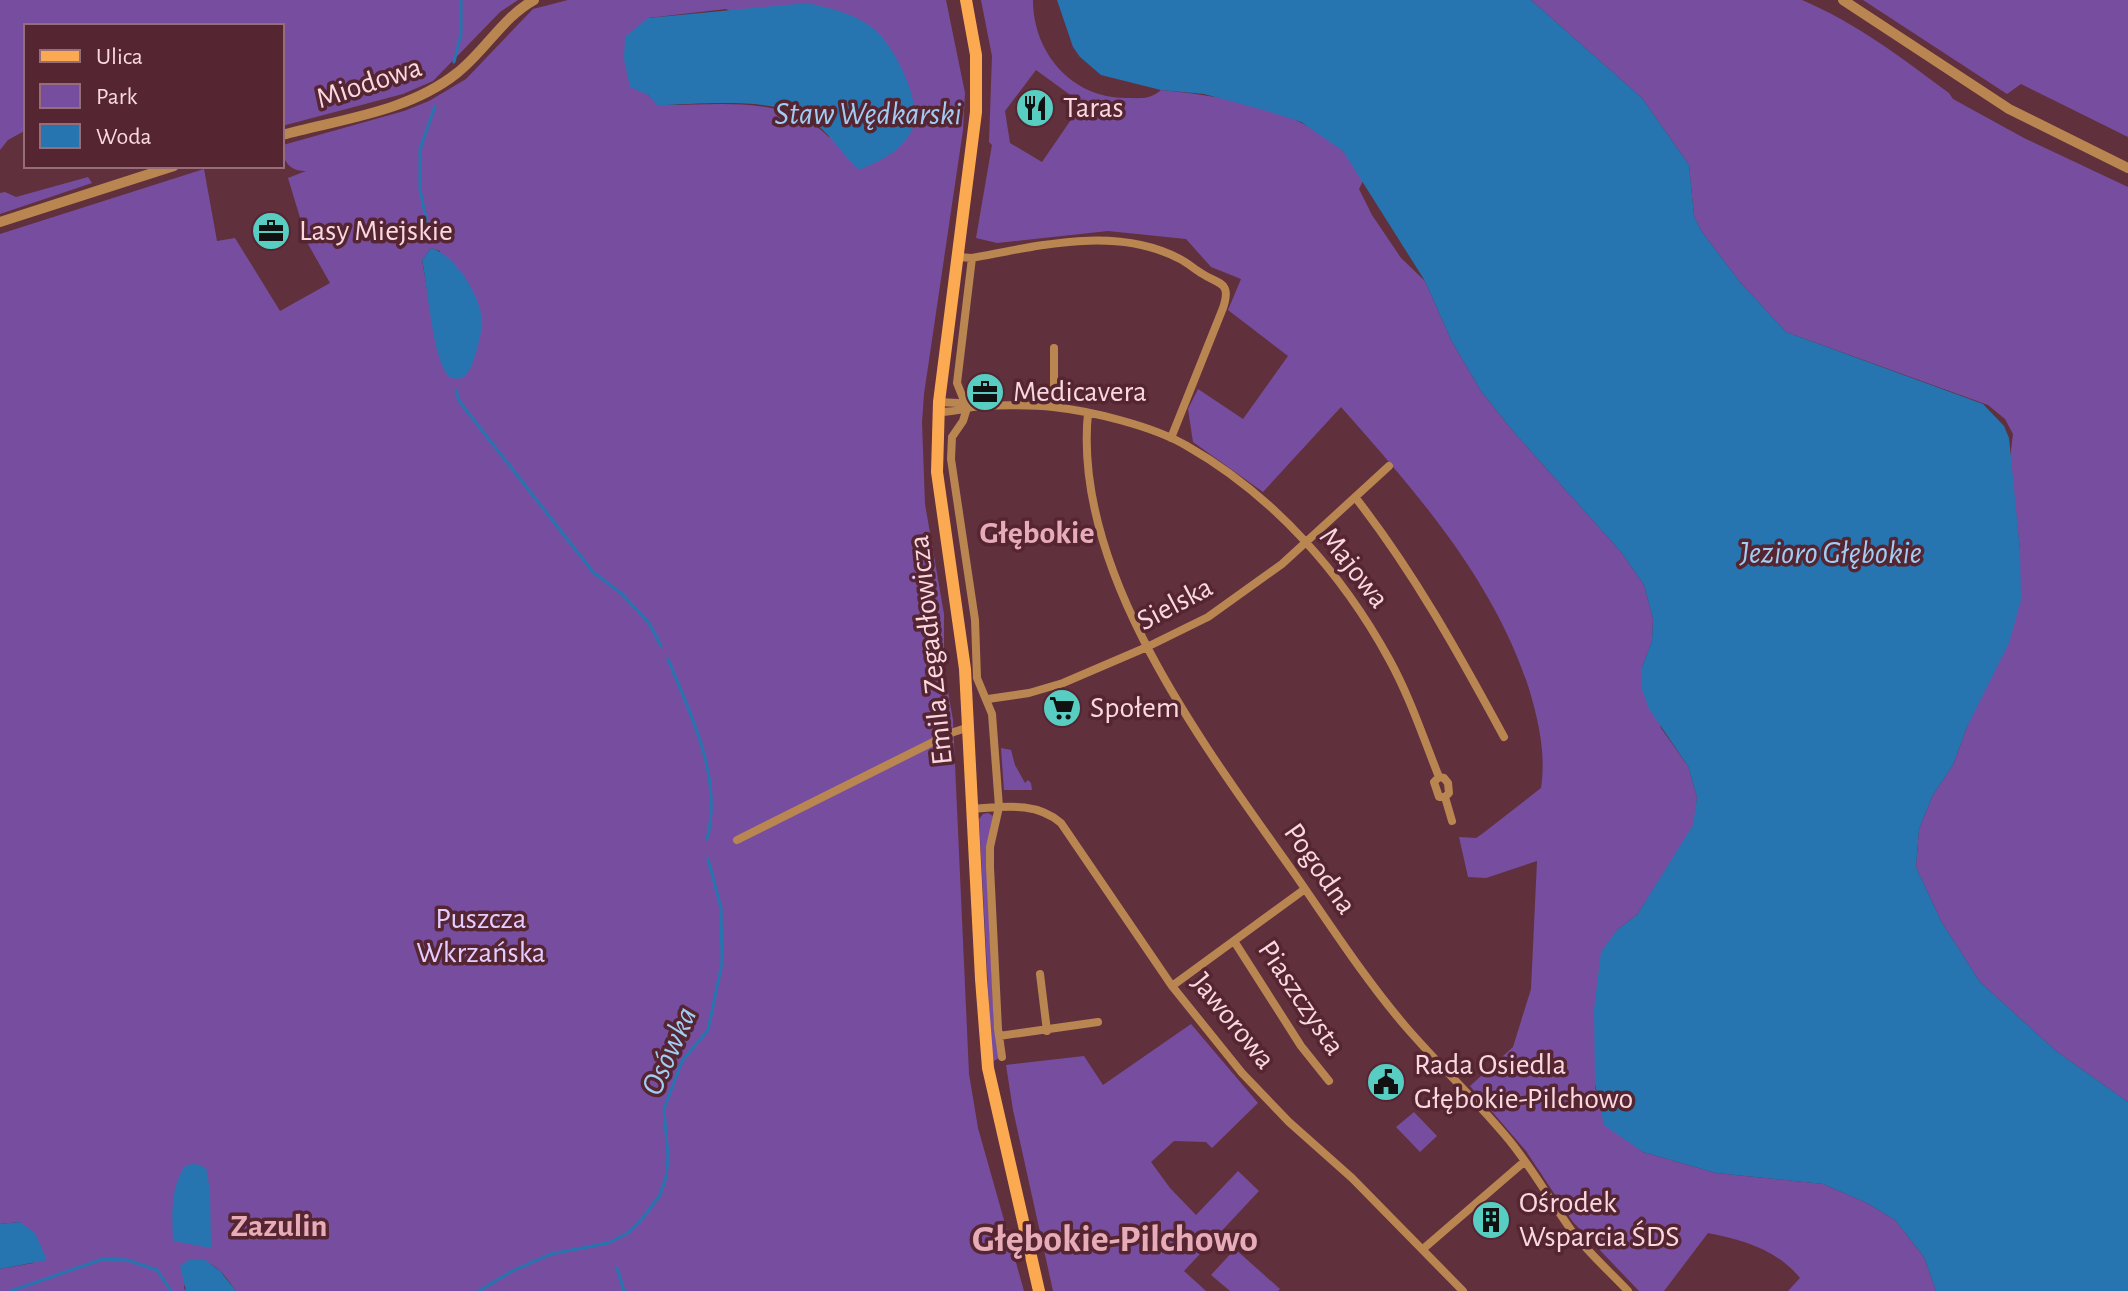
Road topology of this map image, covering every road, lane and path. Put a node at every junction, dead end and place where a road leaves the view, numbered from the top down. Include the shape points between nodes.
1 (534, 0) edge
2 (966, 0) edge
3 (1843, 0) edge
4 (284, 134) edge
5 (168, 168) edge
6 (2128, 168) edge
7 (0, 222) edge
8 (965, 258) junction
9 (1054, 348) dead end
10 (939, 407) junction
11 (1054, 407) junction
12 (967, 408) junction
13 (1088, 413) junction
14 (1171, 438) junction
15 (1389, 466) dead end
16 (1355, 497) junction
17 (1306, 543) junction
18 (1147, 647) junction
19 (988, 699) junction
20 (969, 727) junction
21 (1504, 737) dead end
22 (999, 807) junction
23 (972, 809) junction
24 (1452, 821) dead end
25 (737, 840) dead end
26 (1305, 889) junction
27 (1234, 941) junction
28 (1040, 974) dead end
29 (1172, 986) junction
30 (1098, 1022) dead end
31 (1047, 1031) junction
32 (999, 1036) junction
33 (1002, 1057) dead end
34 (1329, 1081) dead end
35 (1525, 1161) junction
36 (1423, 1249) junction
37 (1039, 1291) edge
38 (1463, 1291) edge
39 (1628, 1291) edge

1 - 4 street, Miodowa via 464,67 427,92
2 - 8 main road, Emila Zegadłowicza via 977,99
3 - 6 street via 2003,106
5 - 7 street
8 - 10 main road, Emila Zegadłowicza
8 - 12 street via 957,383
8 - 14 street via 1079,240 1137,246 1180,259 1224,286 1223,308
9 - 11 street
10 - 12 street, Majowa via 957,412
10 - 20 main road, Emila Zegadłowicza via 937,472 964,655
11 - 12 street, Majowa
11 - 13 street, Majowa
12 - 19 street via 952,437 951,459 975,620 977,678
13 - 14 street, Majowa
13 - 18 street, Pogodna via 1088,456 1098,516
14 - 17 street, Majowa via 1248,488
15 - 16 street, Sielska
16 - 17 street, Sielska
16 - 21 street via 1420,590
17 - 18 street, Sielska via 1228,604
17 - 24 street, Majowa via 1348,592 1378,640 1416,714 1439,777 1436,792 1445,797
18 - 19 street, Sielska via 1053,687
18 - 26 street, Pogodna via 1203,742
19 - 22 street
20 - 23 main road, Emila Zegadłowicza
20 - 25 street
22 - 23 street, Jaworowa
22 - 29 street, Jaworowa via 1034,808 1061,823
22 - 32 street via 990,867
23 - 37 main road, Emila Zegadłowicza via 988,1068
26 - 27 street, Piaszczysta
26 - 35 street, Pogodna via 1406,1026
27 - 29 street, Piaszczysta
27 - 34 street, Piaszczysta
28 - 31 street
29 - 36 street, Jaworowa via 1254,1086
30 - 31 street
31 - 32 street
32 - 33 street
35 - 36 street
35 - 39 street, Pogodna via 1575,1236
36 - 38 street, Jaworowa

